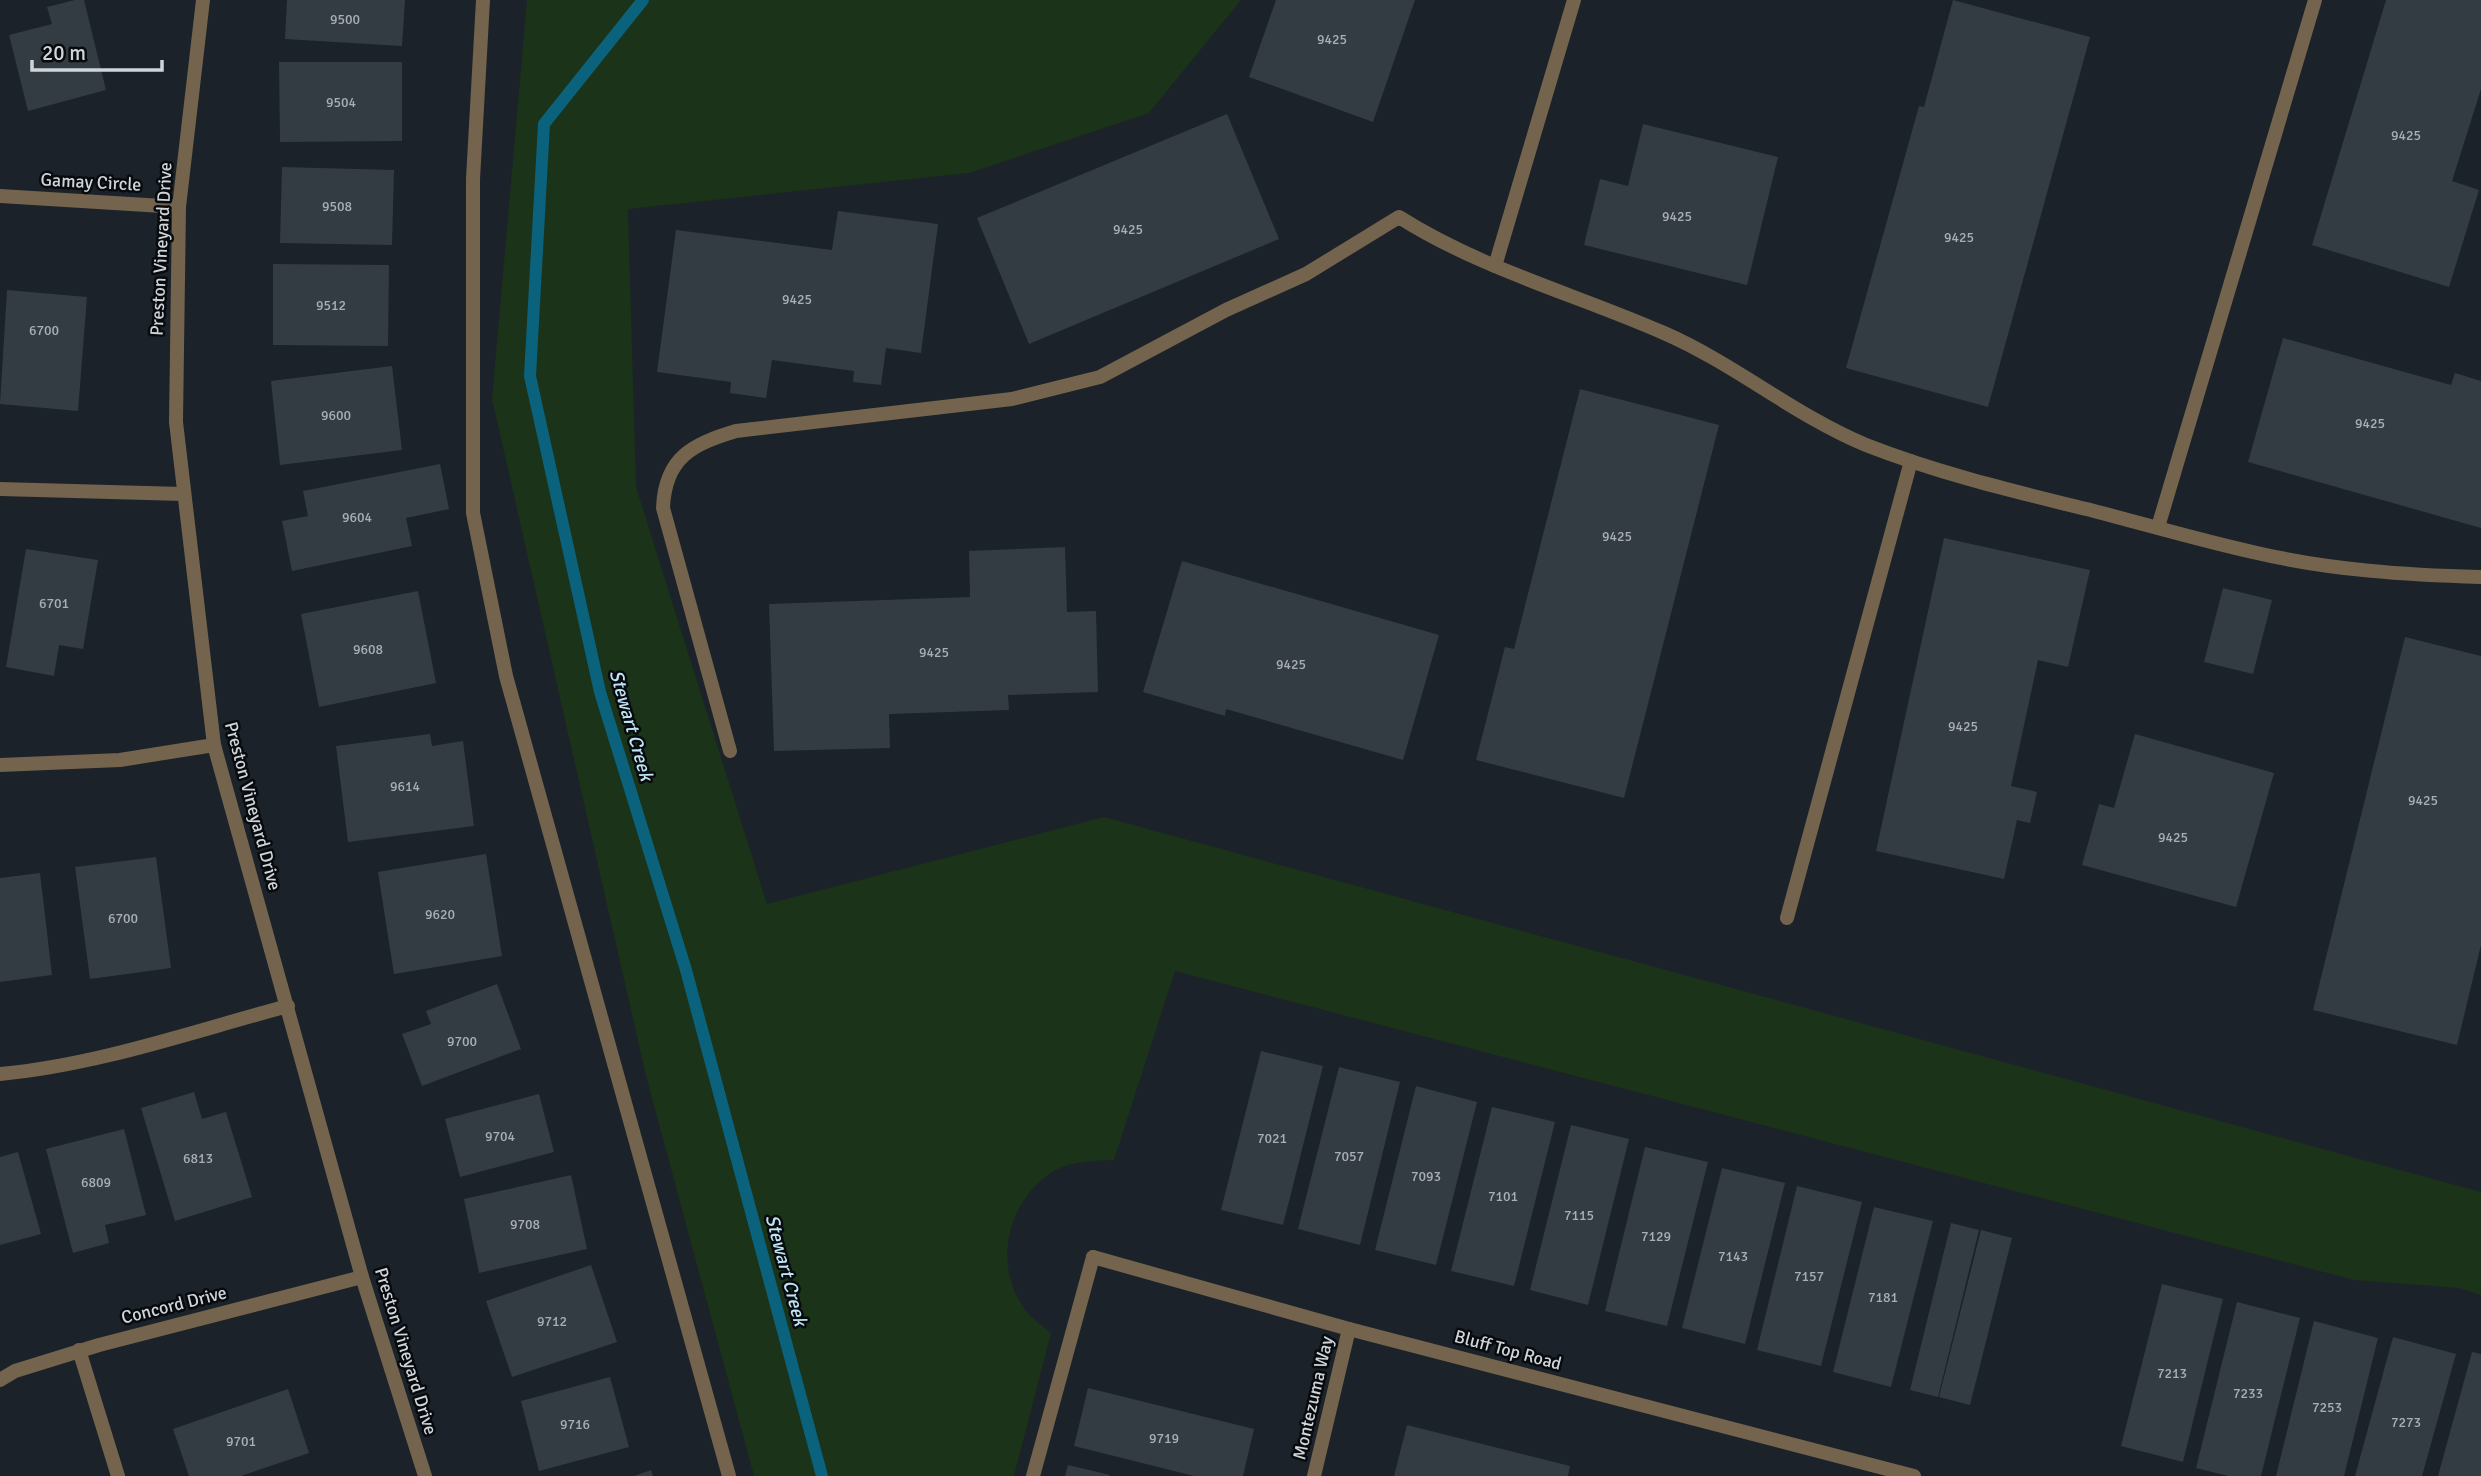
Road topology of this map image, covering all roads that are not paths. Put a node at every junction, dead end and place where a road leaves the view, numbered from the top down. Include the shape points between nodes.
1 (203, 0) edge
2 (484, 0) edge
3 (1574, 0) edge
4 (2315, 0) edge
5 (0, 196) edge
6 (179, 207) junction
7 (1495, 266) junction
8 (1911, 461) junction
9 (0, 489) edge
10 (183, 494) junction
11 (2158, 527) junction
12 (2481, 577) edge
13 (214, 745) junction
14 (730, 751) dead end
15 (0, 765) edge
16 (1787, 918) dead end
17 (289, 1006) junction
18 (0, 1074) edge
19 (362, 1277) junction
20 (1349, 1329) junction
21 (79, 1350) junction
22 (0, 1380) edge
23 (1885, 1472) edge
24 (118, 1476) edge
25 (425, 1476) edge
26 (729, 1476) edge
27 (1033, 1476) edge
28 (1314, 1476) edge
29 (1914, 1476) edge

1 - 6 street, Preston Vineyard Drive
2 - 26 street via 473,179 473,513 506,676
3 - 7 street
4 - 11 street
5 - 6 street, Gamay Circle
6 - 10 street, Preston Vineyard Drive via 176,422
7 - 8 street via 1665,334 1804,414
7 - 14 street via 1438,241 1399,217 1306,274 1079,385 1012,399 736,431 687,451 663,493 663,508
8 - 11 street
8 - 16 street
9 - 10 street
10 - 13 street, Preston Vineyard Drive
11 - 12 street via 2259,554 2333,566
13 - 15 street via 120,760
13 - 17 street, Preston Vineyard Drive
17 - 18 street via 105,1055
17 - 19 street, Preston Vineyard Drive
19 - 21 street, Concord Drive
19 - 25 street, Preston Vineyard Drive
20 - 23 street, Bluff Top Road
20 - 27 street, Bluff Top Road via 1093,1257
20 - 28 street, Montezuma Way
21 - 22 street, Concord Drive
21 - 24 street
23 - 29 street, Bluff Top Road

